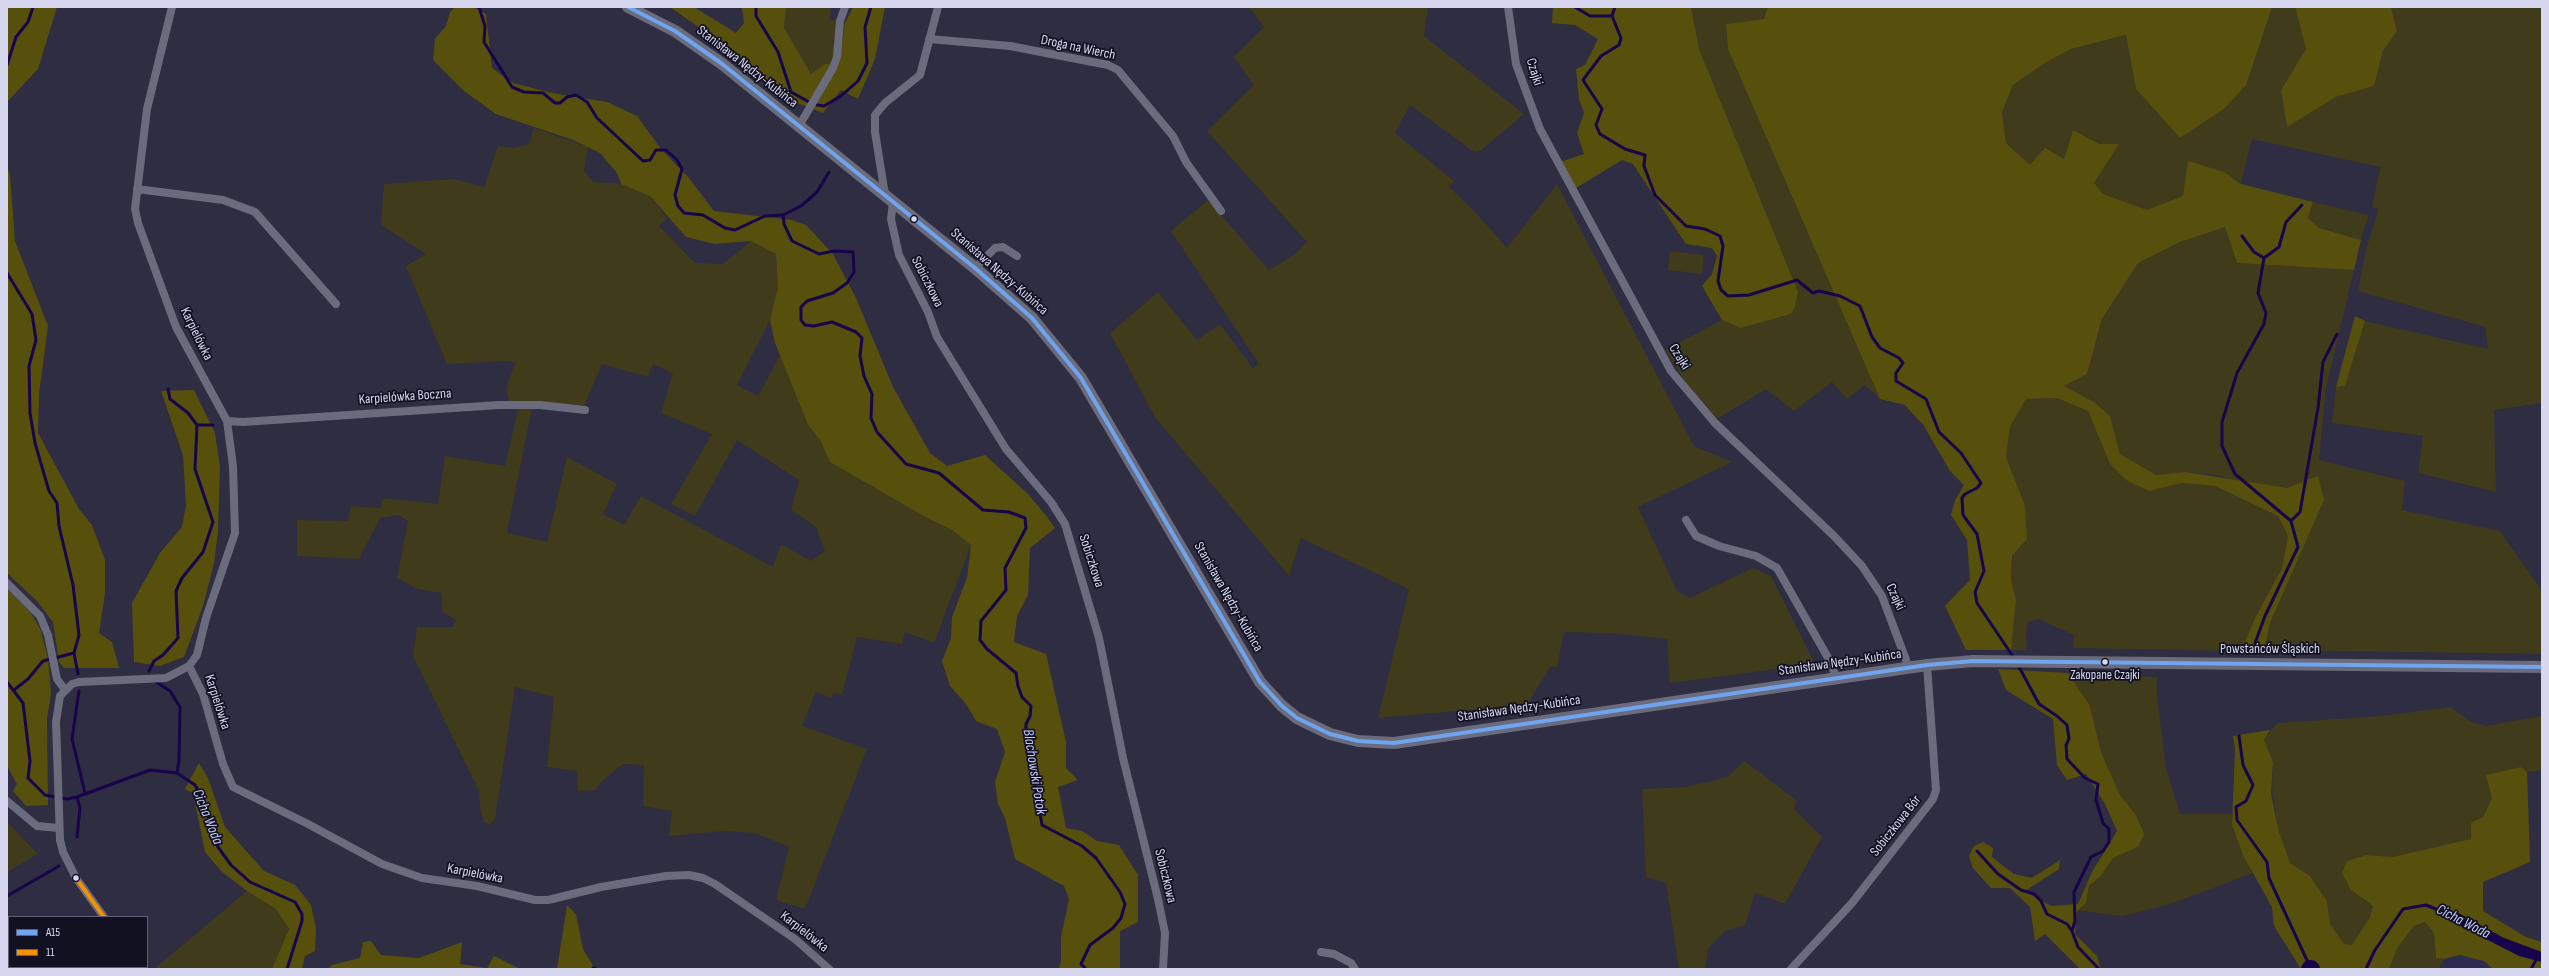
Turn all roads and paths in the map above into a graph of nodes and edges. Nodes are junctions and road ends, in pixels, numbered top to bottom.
1 (172, 7) edge
2 (628, 7) edge
3 (845, 7) edge
4 (938, 7) edge
5 (1508, 7) edge
6 (929, 39) junction
7 (799, 126) junction
8 (138, 189) junction
9 (889, 198) junction
10 (1222, 211) dead end
11 (1017, 256) dead end
12 (975, 268) junction
13 (336, 304) dead end
14 (585, 410) dead end
15 (227, 421) junction
16 (1686, 520) dead end
17 (7, 583) edge
18 (1997, 661) joint
19 (1928, 665) junction
20 (190, 666) junction
21 (2542, 667) edge
22 (1909, 668) junction
23 (1836, 678) junction
24 (66, 690) junction
25 (7, 801) edge
26 (59, 828) junction
27 (103, 916) edge
28 (1321, 952) dead end
29 (829, 969) edge
30 (1163, 969) edge
31 (1355, 969) edge
32 (1792, 969) edge

1 - 8 street, Karpielówka
2 - 7 street, Stanisława Nędzy-Kubińca
3 - 7 street
4 - 6 street, Sobiczkowa
5 - 22 street, Czajki
6 - 9 street, Sobiczkowa
6 - 10 street, Droga na Wierch
7 - 9 street, Stanisława Nędzy-Kubińca
8 - 13 street
8 - 15 street, Karpielówka
9 - 12 street, Stanisława Nędzy-Kubińca
9 - 30 street, Sobiczkowa
11 - 12 street
12 - 23 street, Stanisława Nędzy-Kubińca
14 - 15 street, Karpielówka Boczna
15 - 20 street, Karpielówka
16 - 23 street
17 - 24 street
18 - 19 street, Stanisława Nędzy-Kubińca
18 - 21 street, Powstańców Śląskich
19 - 22 street, Stanisława Nędzy-Kubińca
19 - 32 street, Sobiczkowa Bór
20 - 24 street, Karpielówka
20 - 29 street, Karpielówka
22 - 23 street, Stanisława Nędzy-Kubińca
24 - 26 street
25 - 26 street
26 - 27 street
28 - 31 street

